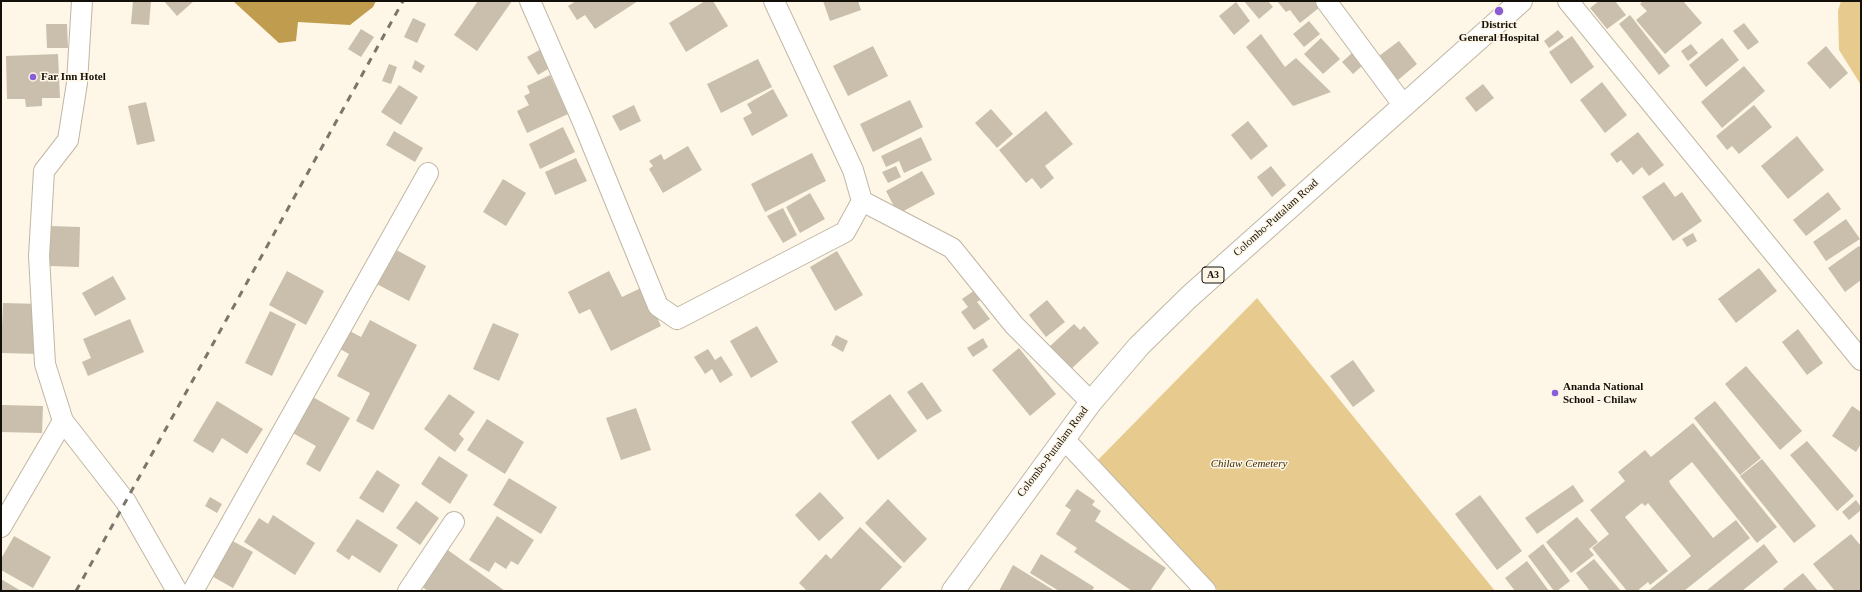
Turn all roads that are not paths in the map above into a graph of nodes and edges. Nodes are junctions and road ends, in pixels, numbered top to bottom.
1 (82, 1) edge
2 (530, 1) edge
3 (774, 1) edge
4 (1326, 1) edge
5 (1521, 1) edge
6 (1568, 1) edge
7 (1404, 106) junction
8 (428, 173) dead end
9 (862, 201) junction
10 (1861, 360) edge
11 (1091, 402) junction
12 (63, 420) junction
13 (1064, 439) junction
14 (454, 522) dead end
15 (1, 527) edge
16 (177, 591) edge
17 (192, 591) edge
18 (408, 591) edge
19 (953, 591) edge
20 (1206, 591) edge

1 - 12 street
2 - 9 street
3 - 9 street
4 - 7 street
5 - 7 highway, Colombo-Puttalam Road / A3
6 - 10 street
7 - 11 highway, Colombo-Puttalam Road / A3
8 - 17 street
9 - 11 street
11 - 13 highway, Colombo-Puttalam Road / A3
12 - 15 street
12 - 16 street
13 - 19 highway, Colombo-Puttalam Road / A3
13 - 20 street
14 - 18 street

